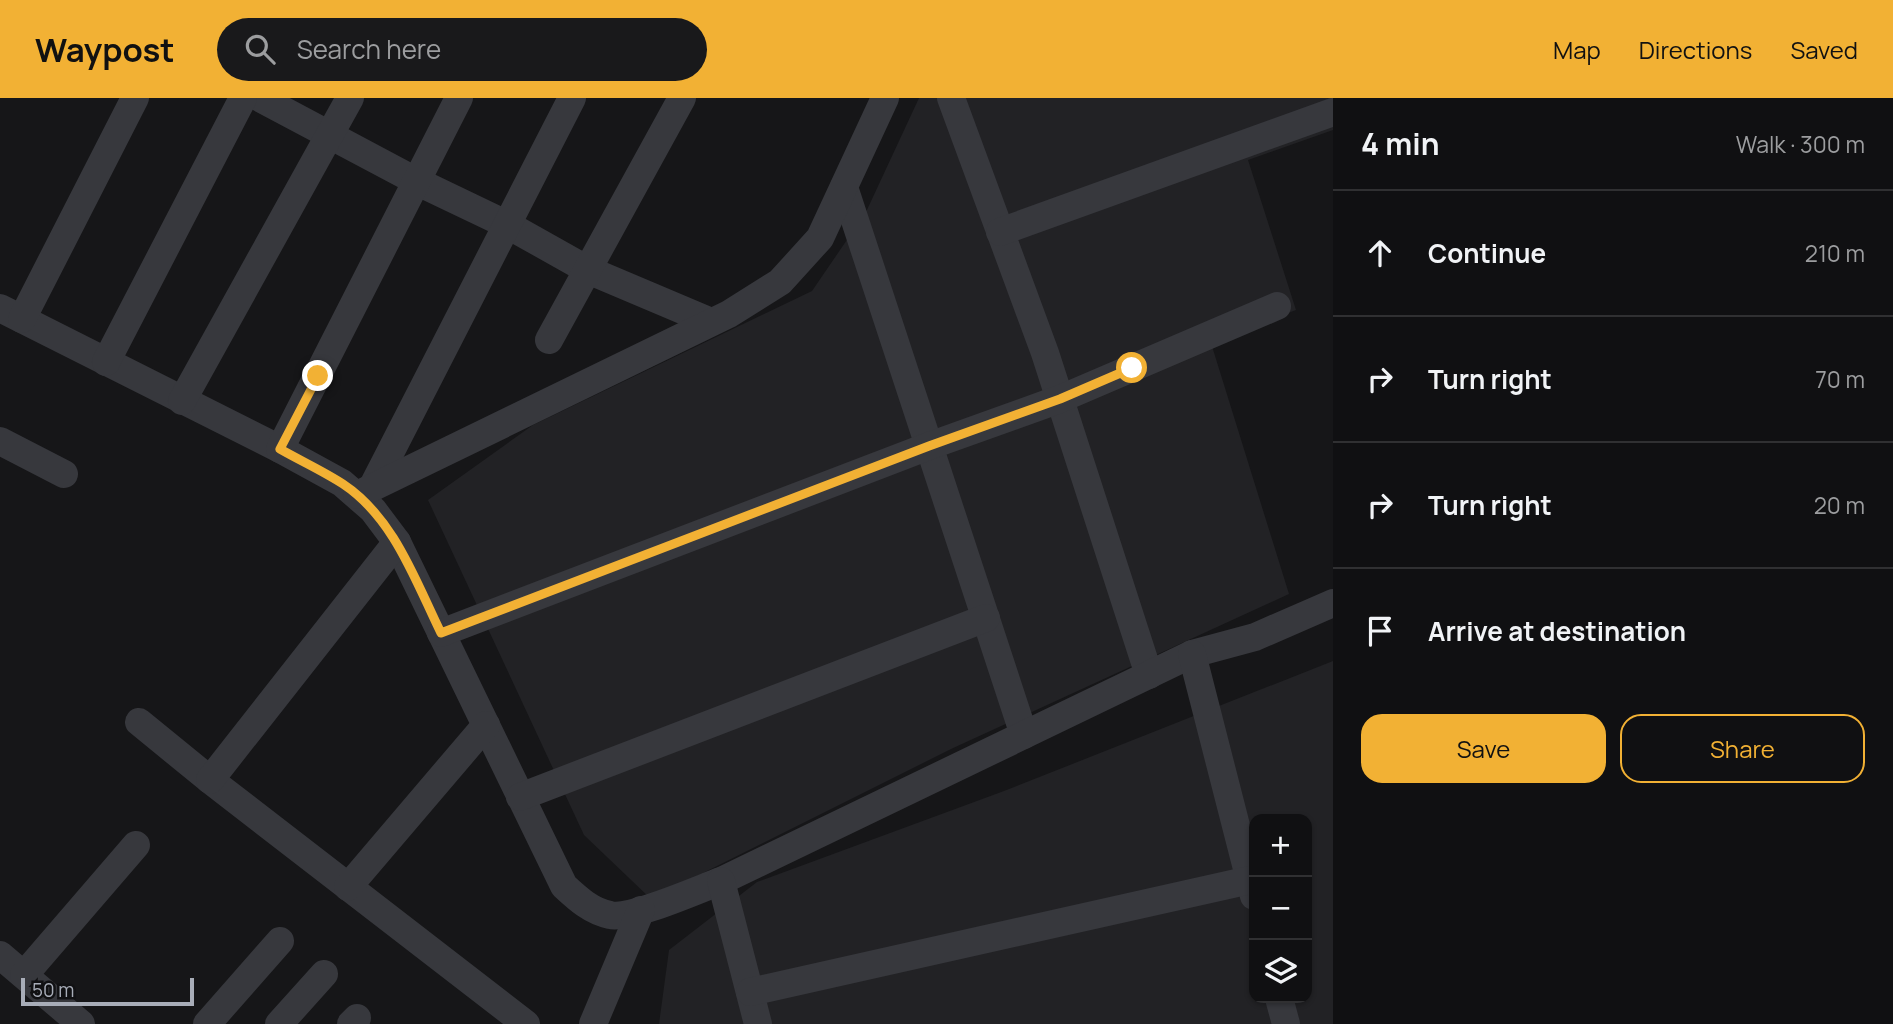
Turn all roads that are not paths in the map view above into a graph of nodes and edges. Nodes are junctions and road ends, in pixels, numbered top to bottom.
1 (135, 98) edge
2 (243, 98) edge
3 (260, 98) edge
4 (350, 98) edge
5 (458, 98) edge
6 (572, 98) edge
7 (682, 98) edge
8 (884, 98) edge
9 (951, 98) edge
10 (1333, 112) edge
11 (331, 134) junction
12 (418, 182) junction
13 (844, 187) junction
14 (506, 224) junction
15 (1000, 232) junction
16 (588, 270) junction
17 (1277, 306) dead end
18 (11, 313) edge
19 (711, 322) junction
20 (549, 341) dead end
21 (106, 362) junction
22 (1060, 399) junction
23 (182, 401) junction
24 (0, 441) edge
25 (929, 446) junction
26 (280, 449) junction
27 (64, 474) dead end
28 (365, 491) junction
29 (397, 542) junction
30 (1333, 603) edge
31 (986, 618) junction
32 (441, 633) junction
33 (1192, 654) junction
34 (1149, 675) junction
35 (139, 722) dead end
36 (486, 725) junction
37 (1024, 735) junction
38 (210, 780) junction
39 (520, 797) junction
40 (136, 845) dead end
41 (1249, 877) edge
42 (721, 881) junction
43 (348, 887) junction
44 (1249, 890) edge
45 (641, 910) junction
46 (280, 941) dead end
47 (0, 955) edge
48 (324, 974) dead end
49 (24, 975) junction
50 (750, 992) junction
51 (1280, 1003) edge
52 (81, 1024) edge
53 (207, 1024) edge
54 (279, 1024) edge
55 (526, 1024) edge
56 (593, 1024) edge
57 (758, 1024) edge
58 (1286, 1024) edge

1 - 18 street
2 - 21 street
3 - 11 street
4 - 11 street
5 - 12 street
6 - 14 street
7 - 16 street
8 - 13 street
9 - 15 street
10 - 15 street
11 - 12 street
11 - 23 street
12 - 14 street
12 - 26 street
13 - 19 street
13 - 25 street
14 - 16 street
14 - 28 street
15 - 22 street
16 - 19 street
16 - 20 street
17 - 22 street
18 - 21 street
19 - 28 street
21 - 23 street
22 - 25 street
22 - 34 street
23 - 26 street
24 - 27 street
25 - 31 street
25 - 32 street
26 - 28 street
28 - 29 street
29 - 32 street
29 - 38 street
30 - 33 street
31 - 37 street
31 - 39 street
32 - 36 street
33 - 34 street
33 - 41 street
34 - 37 street
35 - 38 street
36 - 39 street
36 - 43 street
37 - 42 street
38 - 43 street
39 - 45 street
40 - 49 street
42 - 45 street
42 - 50 street
43 - 55 street
44 - 50 street
45 - 56 street
46 - 53 street
47 - 49 street
48 - 54 street
49 - 52 street
50 - 57 street
51 - 58 street

